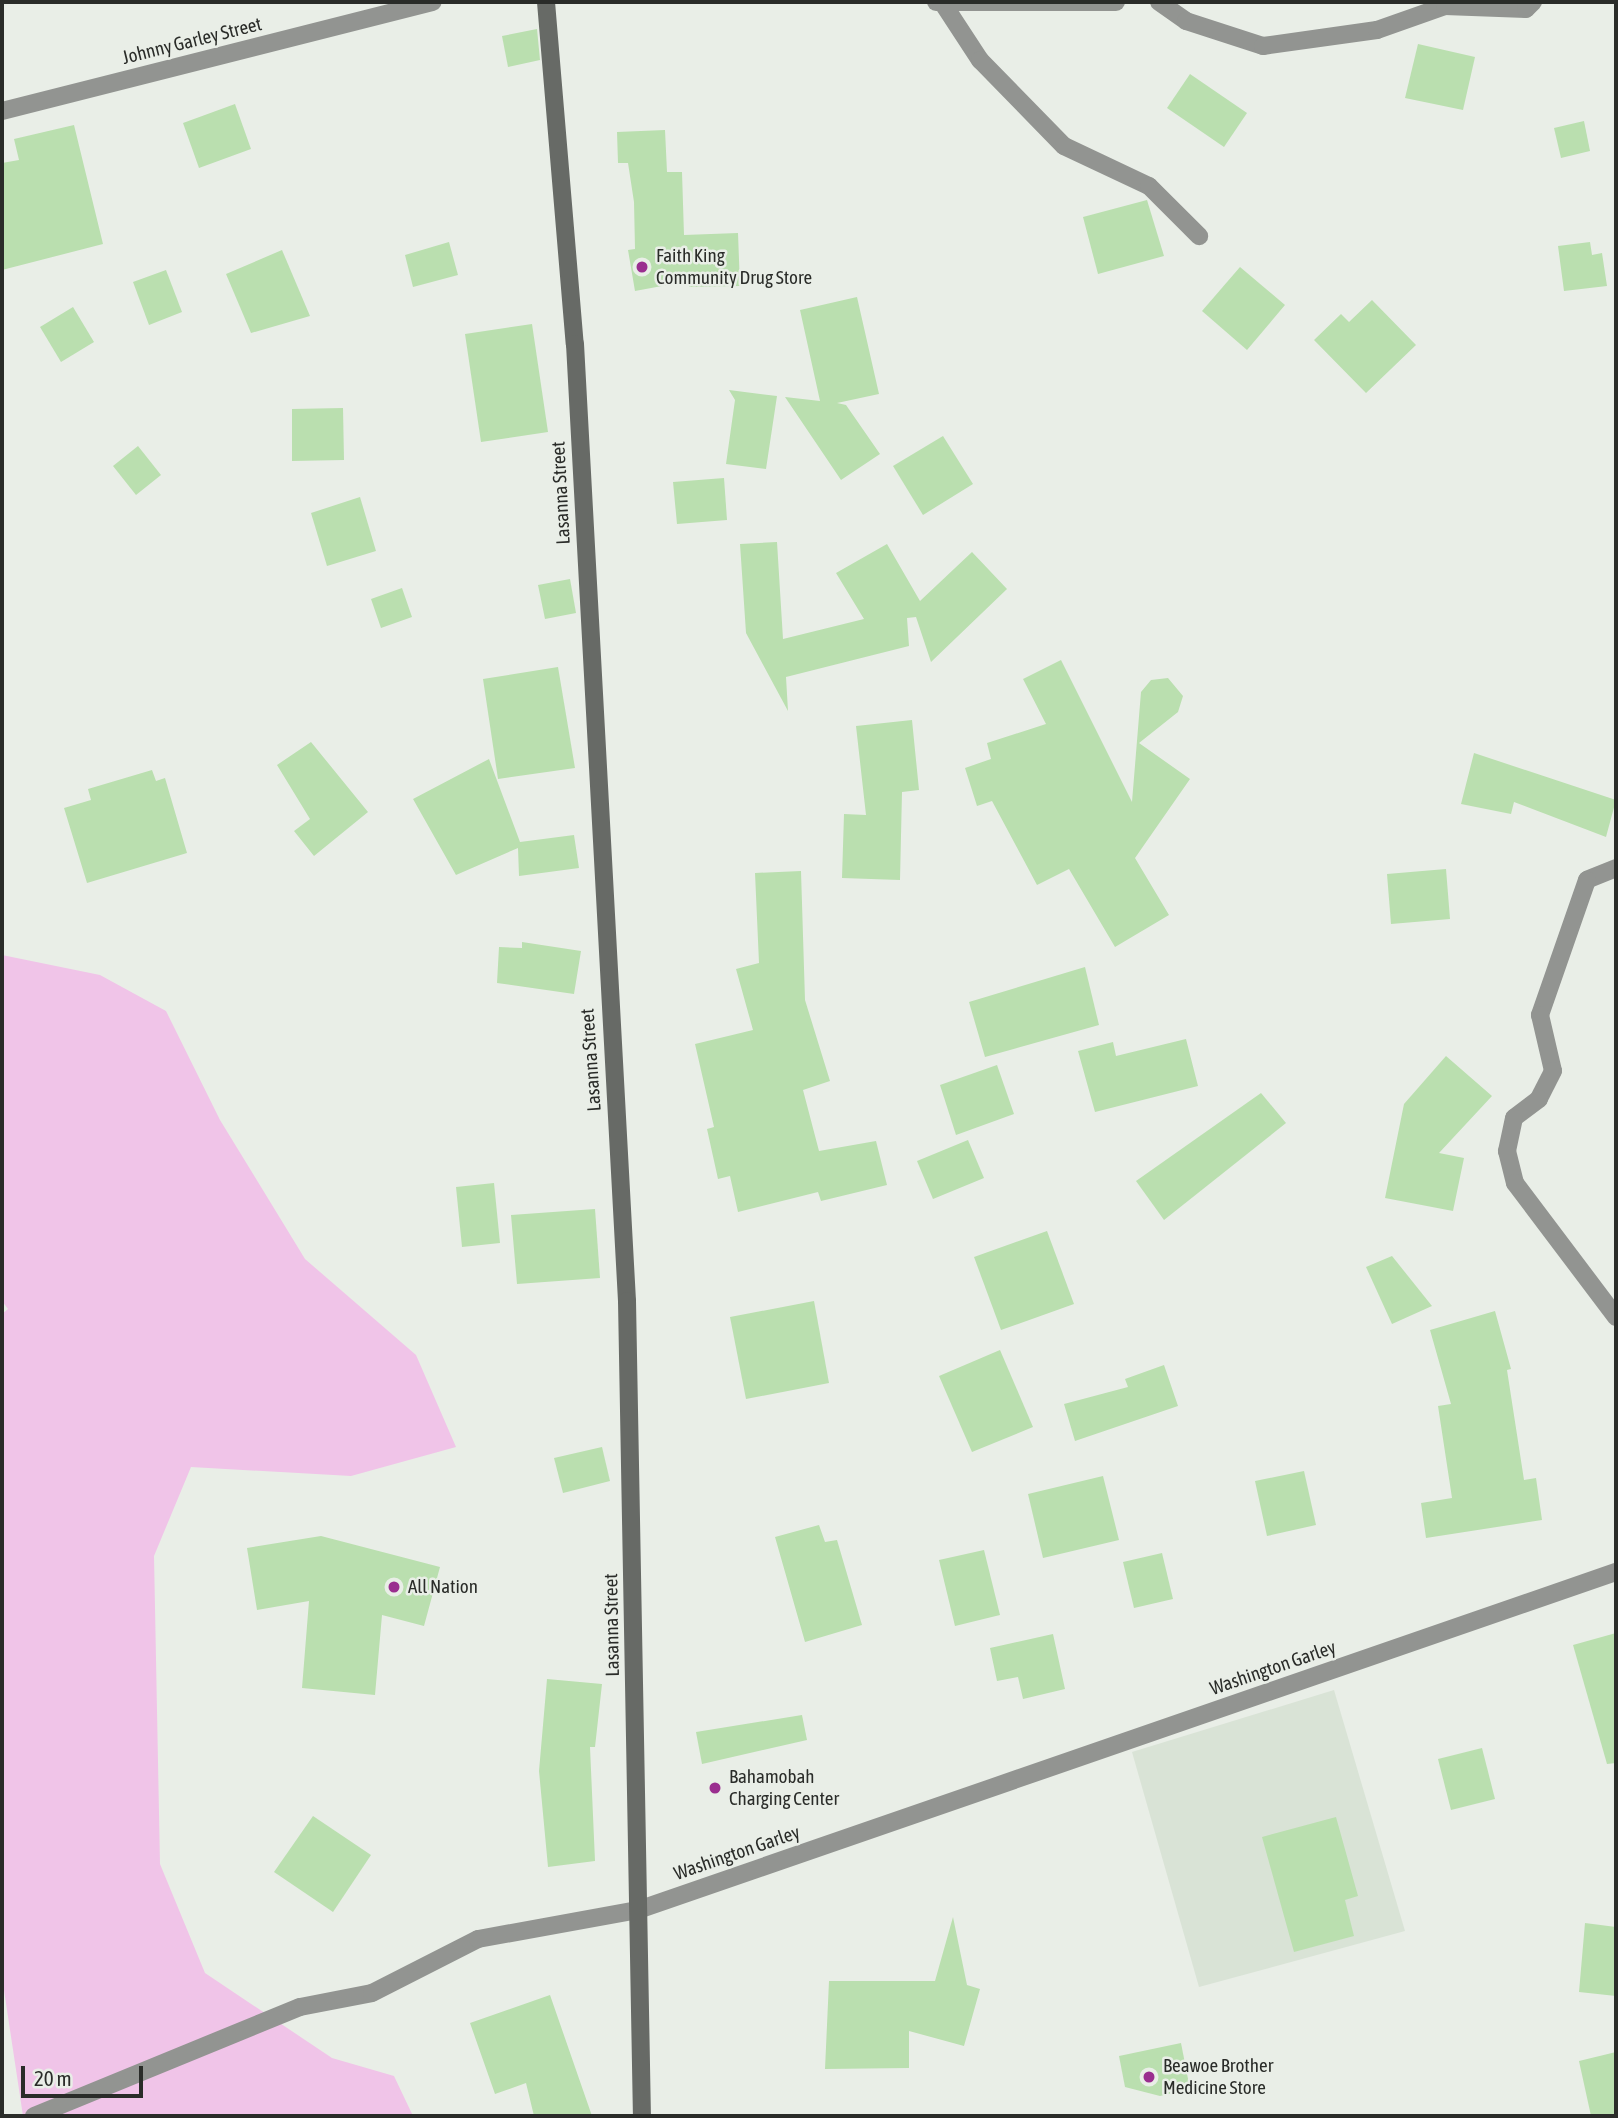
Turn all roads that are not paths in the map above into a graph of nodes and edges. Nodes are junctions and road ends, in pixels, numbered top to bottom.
1 (432, 2) edge
2 (545, 2) edge
3 (1116, 2) edge
4 (1159, 2) edge
5 (1533, 2) edge
6 (940, 3) edge
7 (2, 111) edge
8 (1199, 236) dead end
9 (1616, 868) edge
10 (1616, 1317) edge
11 (1616, 1572) edge
12 (638, 1910) junction
13 (34, 2116) edge
14 (642, 2116) edge

1 - 7 street, Johnny Garley Street
2 - 12 street, Lasanna Street
3 - 6 street
4 - 5 street
6 - 8 street
9 - 10 street
11 - 12 street, Washington Garley
12 - 13 street, Washington Garley
12 - 14 street, Lasanna Street

